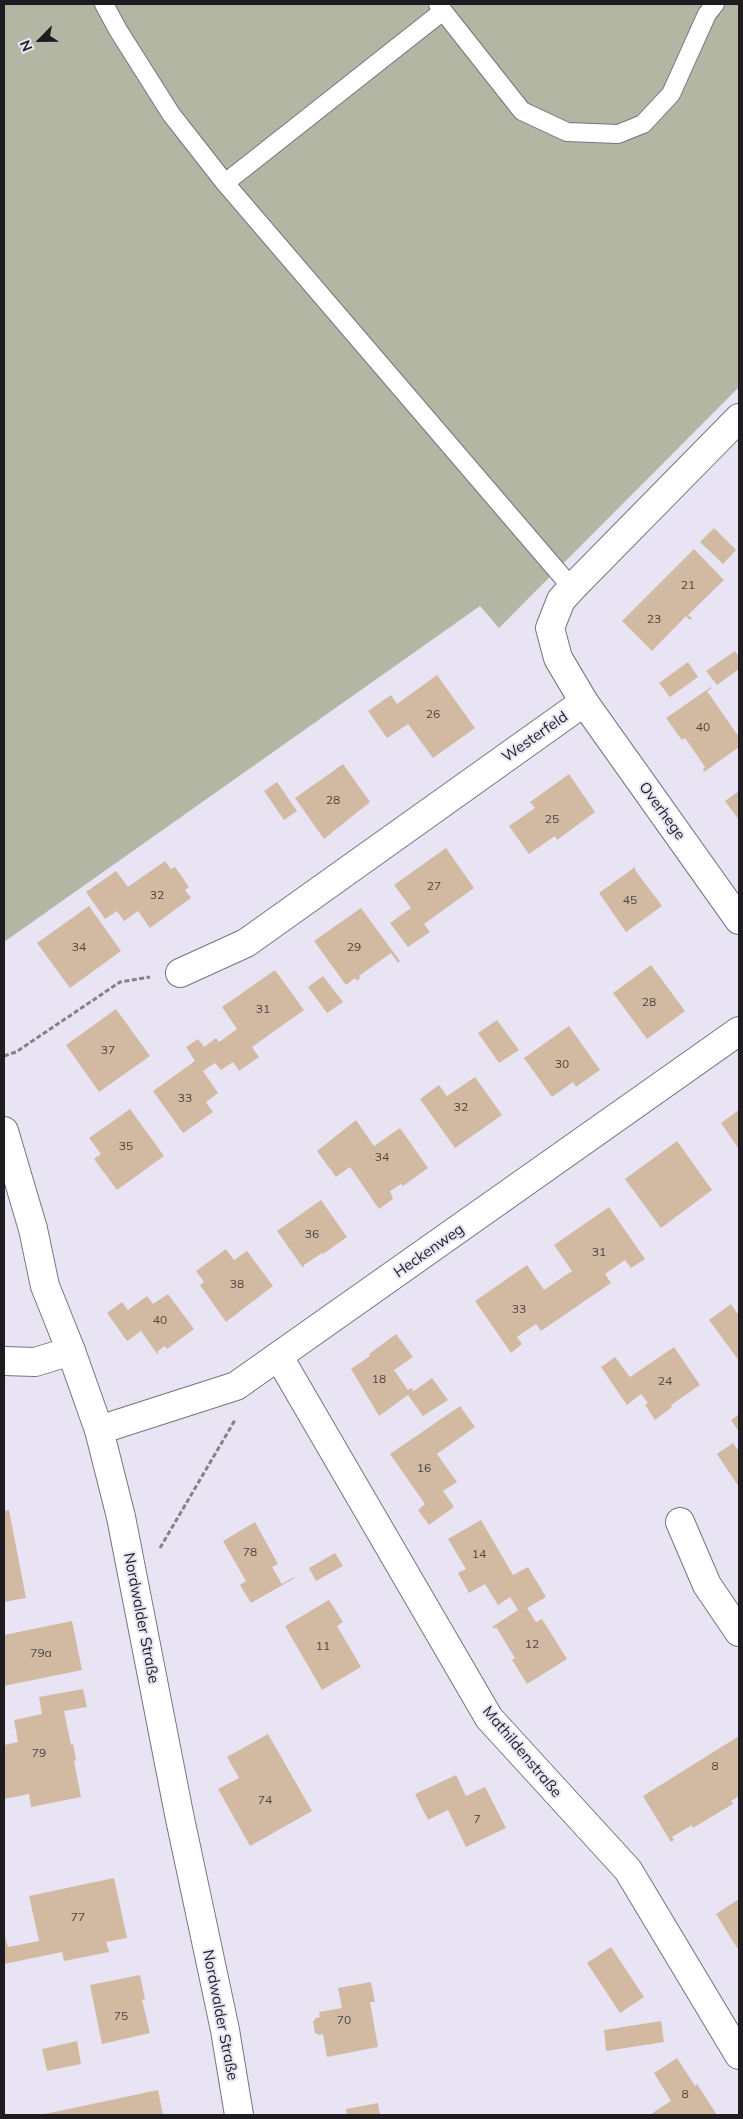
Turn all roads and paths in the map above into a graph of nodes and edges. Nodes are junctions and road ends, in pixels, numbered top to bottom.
1 (104, 4) edge
2 (715, 4) edge
3 (440, 7) edge
4 (225, 183) junction
5 (739, 418) edge
6 (572, 588) junction
7 (584, 702) junction
8 (739, 920) edge
9 (180, 973) joint
10 (739, 1031) edge
11 (4, 1056) edge
12 (4, 1131) edge
13 (71, 1351) junction
14 (279, 1357) junction
15 (4, 1361) edge
16 (236, 1386) junction
17 (99, 1430) junction
18 (680, 1522) dead end
19 (130, 1560) junction
20 (739, 1632) edge
21 (739, 2055) edge
22 (240, 2115) edge

1 - 4 lane
2 - 3 lane
3 - 4 lane
4 - 6 lane
5 - 6 street, Westerfeld
6 - 7 street, Westerfeld
7 - 8 street, Overhege
7 - 9 street, Westerfeld
9 - 11 path
10 - 14 street, Heckenweg
12 - 13 street, Nordwalder Straße
13 - 15 street
13 - 17 street, Nordwalder Straße
14 - 16 street, Heckenweg
14 - 21 street, Mathildenstraße
16 - 17 street, Heckenweg
16 - 19 path
17 - 19 street, Nordwalder Straße
18 - 20 street
19 - 22 street, Nordwalder Straße

